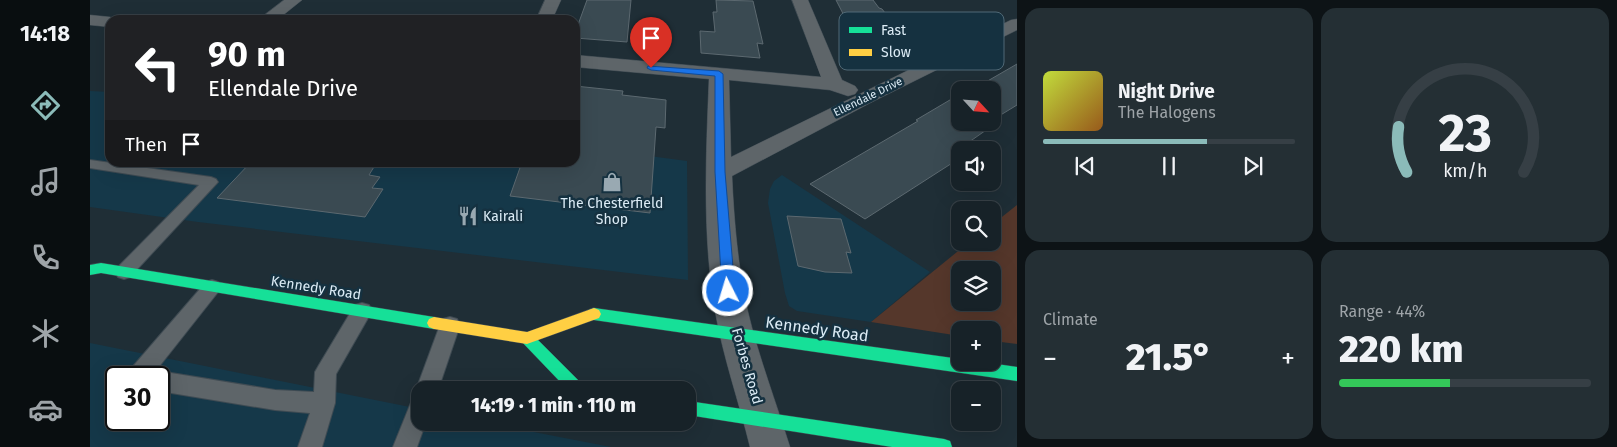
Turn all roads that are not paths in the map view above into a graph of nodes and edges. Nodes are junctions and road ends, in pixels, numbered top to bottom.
1 (294, 0) edge
2 (553, 0) edge
3 (800, 0) edge
4 (273, 15) edge
5 (546, 15) edge
6 (90, 20) edge
7 (105, 22) edge
8 (1017, 24) edge
9 (1004, 30) edge
10 (580, 61) edge
11 (923, 70) edge
12 (719, 74) junction
13 (834, 84) junction
14 (865, 98) junction
15 (90, 164) edge
16 (105, 166) edge
17 (110, 167) edge
18 (720, 172) junction
19 (90, 255) edge
20 (96, 269) edge
21 (124, 272) junction
22 (212, 287) junction
23 (362, 311) junction
24 (450, 325) junction
25 (737, 333) junction
26 (526, 338) junction
27 (147, 366) edge
28 (1017, 374) edge
29 (430, 381) edge
30 (569, 381) edge
31 (170, 383) edge
32 (324, 403) junction
33 (696, 411) edge
34 (411, 431) edge
35 (766, 433) edge
36 (310, 447) edge
37 (405, 447) edge
38 (944, 447) edge

1 - 4 street
2 - 5 street
3 - 13 street
6 - 7 street
8 - 9 street, Ellendale Drive
10 - 12 street, Ellendale Drive
11 - 14 street, Ellendale Drive
12 - 13 street, Ellendale Drive
12 - 18 street, Forbes Road
13 - 14 street
14 - 18 street, Ellendale Drive
15 - 16 lane
17 - 21 lane
18 - 25 street, Forbes Road
19 - 20 main road, Kennedy Road
20 - 21 main road, Kennedy Road
21 - 22 main road, Kennedy Road
22 - 23 main road, Kennedy Road
22 - 27 lane
23 - 24 main road, Kennedy Road
23 - 32 lane
24 - 26 main road, Kennedy Road
24 - 29 lane
25 - 26 main road, Kennedy Road
25 - 28 main road, Kennedy Road
25 - 35 street, Forbes Road
26 - 30 main road
31 - 32 lane
32 - 36 lane
33 - 35 main road
34 - 37 lane
35 - 38 main road

